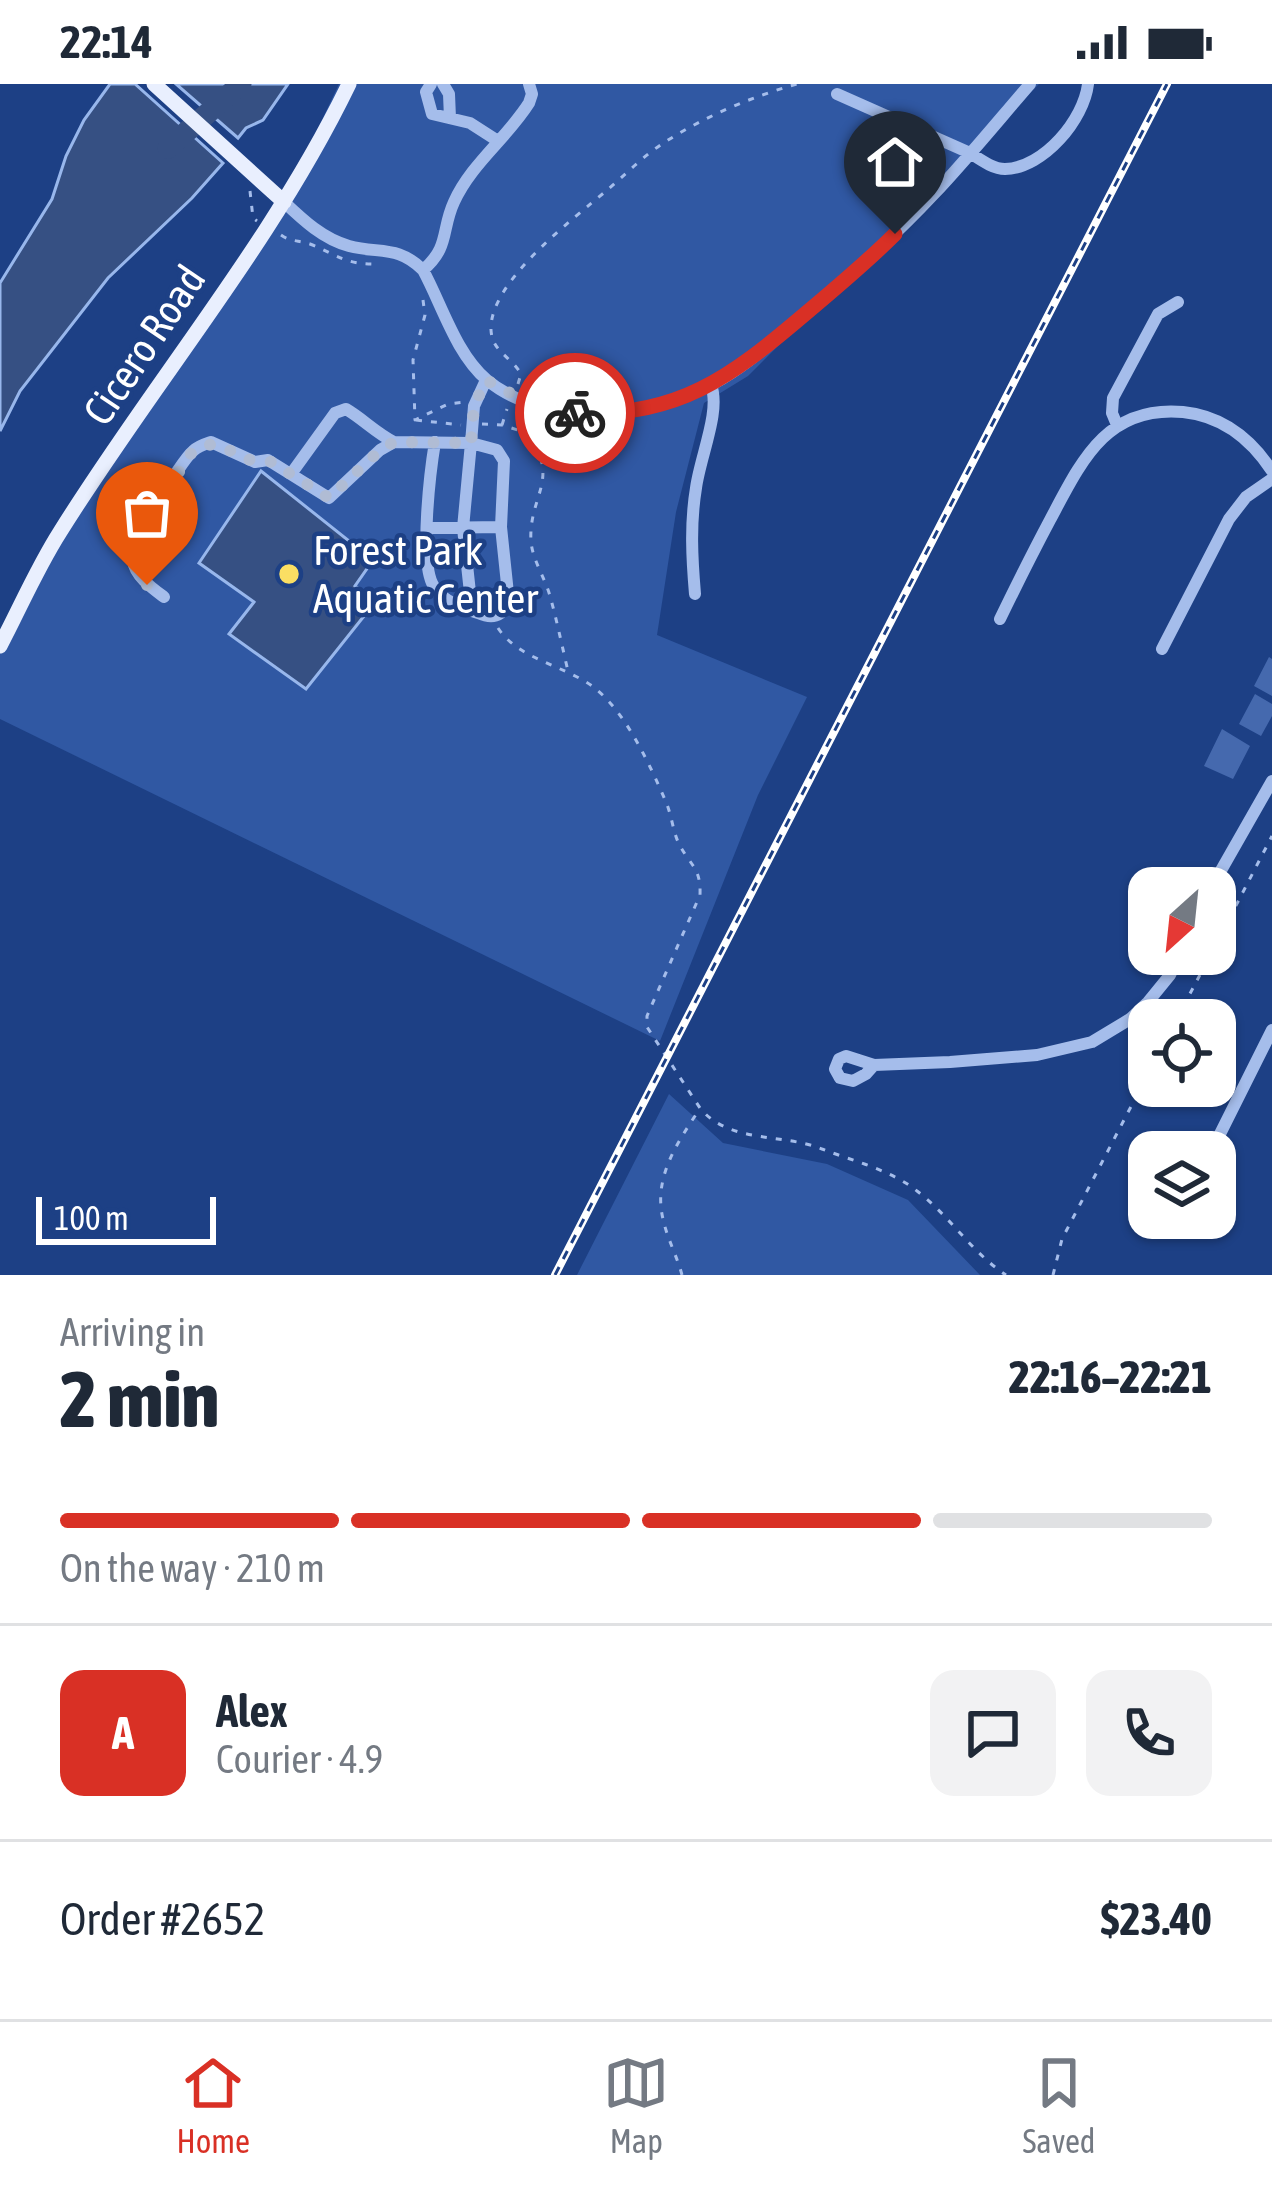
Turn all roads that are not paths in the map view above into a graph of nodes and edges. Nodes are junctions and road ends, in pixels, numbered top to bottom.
1 (154, 84) edge
2 (349, 84) edge
3 (430, 84) edge
4 (443, 84) edge
5 (530, 84) edge
6 (1030, 84) edge
7 (1088, 84) edge
8 (837, 94) dead end
9 (450, 118) junction
10 (498, 142) junction
11 (970, 153) junction
12 (284, 202) junction
13 (423, 270) junction
14 (1178, 302) dead end
15 (486, 380) junction
16 (711, 385) junction
17 (1117, 425) junction
18 (394, 442) junction
19 (435, 442) junction
20 (471, 443) junction
21 (291, 475) junction
22 (1272, 475) edge
23 (501, 527) junction
24 (427, 528) junction
25 (463, 528) junction
26 (695, 595) dead end
27 (164, 597) dead end
28 (472, 611) junction
29 (1000, 619) dead end
30 (0, 646) edge
31 (1162, 649) dead end
32 (1272, 781) edge
33 (1223, 867) edge
34 (1170, 975) edge
35 (1272, 1030) edge
36 (874, 1065) dead end
37 (1221, 1131) edge

1 - 12 main road
2 - 12 main road, Cicero Road
3 - 9 street
4 - 9 street
5 - 10 street
6 - 11 street
7 - 11 street
8 - 11 street
9 - 10 street
10 - 13 street
11 - 16 street
12 - 13 street
12 - 30 main road, Cicero Road
13 - 15 street
14 - 17 street
15 - 16 street
15 - 20 street
16 - 26 street
17 - 22 street
17 - 29 street
18 - 19 street
18 - 21 street
18 - 21 street
19 - 20 street
19 - 24 street
20 - 23 street
20 - 25 street
21 - 27 street
22 - 31 street
23 - 25 street
23 - 28 street
24 - 25 street
24 - 28 street
25 - 28 street
32 - 33 street
34 - 36 street
35 - 37 street

